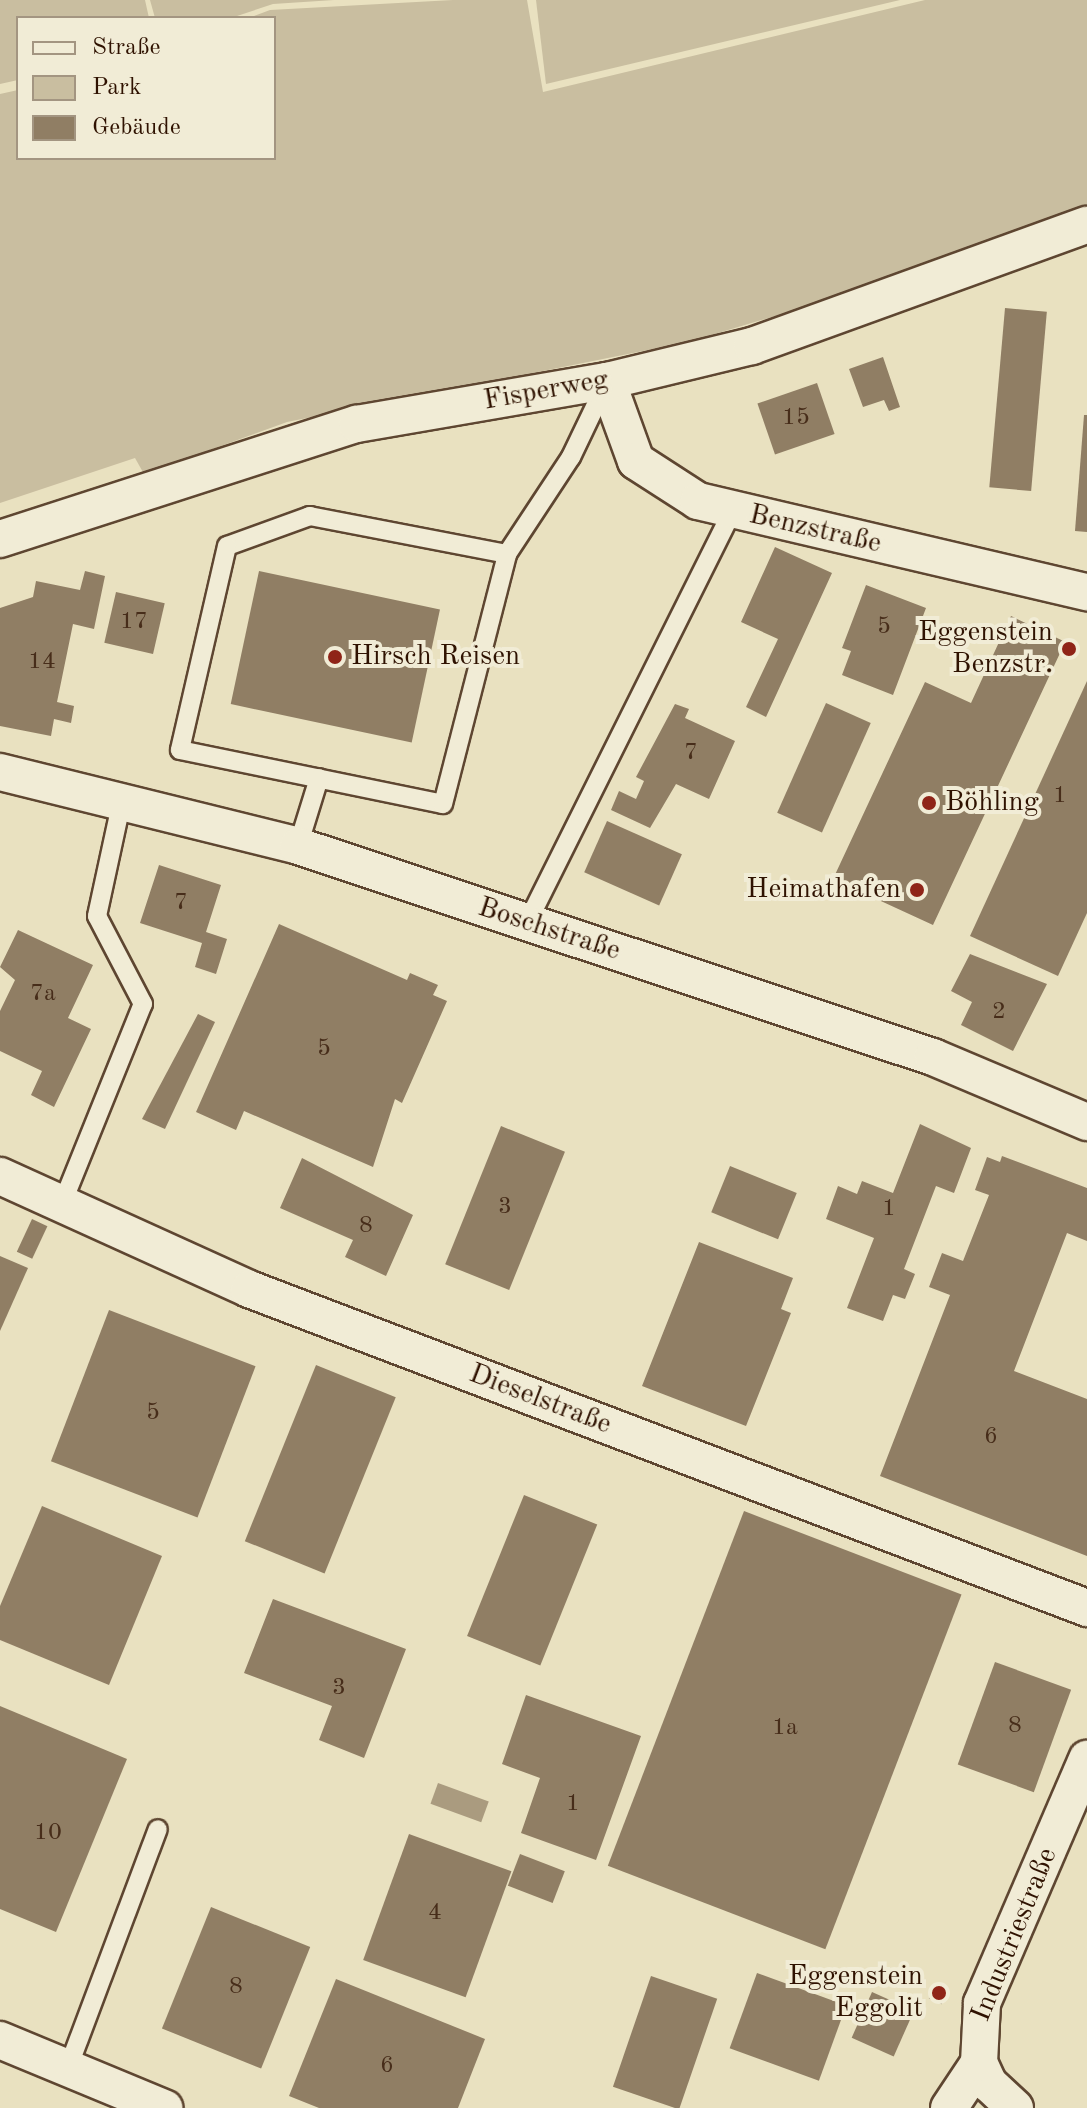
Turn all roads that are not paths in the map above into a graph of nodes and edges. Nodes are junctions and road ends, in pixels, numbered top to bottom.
1 (1087, 225) edge
2 (607, 381) junction
3 (732, 512) junction
4 (0, 539) edge
5 (507, 554) junction
6 (1087, 592) edge
7 (0, 772) edge
8 (319, 778) junction
9 (122, 800) junction
10 (298, 846) junction
11 (527, 923) junction
12 (1087, 1122) edge
13 (0, 1176) edge
14 (62, 1204) junction
15 (1087, 1608) edge
16 (1087, 1759) edge
17 (158, 1829) dead end
18 (0, 2040) edge
19 (979, 2063) junction
20 (68, 2068) junction
21 (164, 2108) edge
22 (949, 2108) edge
23 (1015, 2108) edge

1 - 2 street, Fisperweg
2 - 3 street, Benzstraße
2 - 4 street, Fisperweg
2 - 5 lane
3 - 6 street, Benzstraße
3 - 11 lane
5 - 8 lane
5 - 8 lane
7 - 9 street, Boschstraße
8 - 10 lane
9 - 10 street, Boschstraße
9 - 14 lane
10 - 11 street, Boschstraße
11 - 12 street, Boschstraße
13 - 14 street, Dieselstraße
14 - 15 street, Dieselstraße
16 - 19 street, Industriestraße
17 - 20 lane
18 - 20 street
19 - 22 street, Industriestraße
19 - 23 street
20 - 21 street

